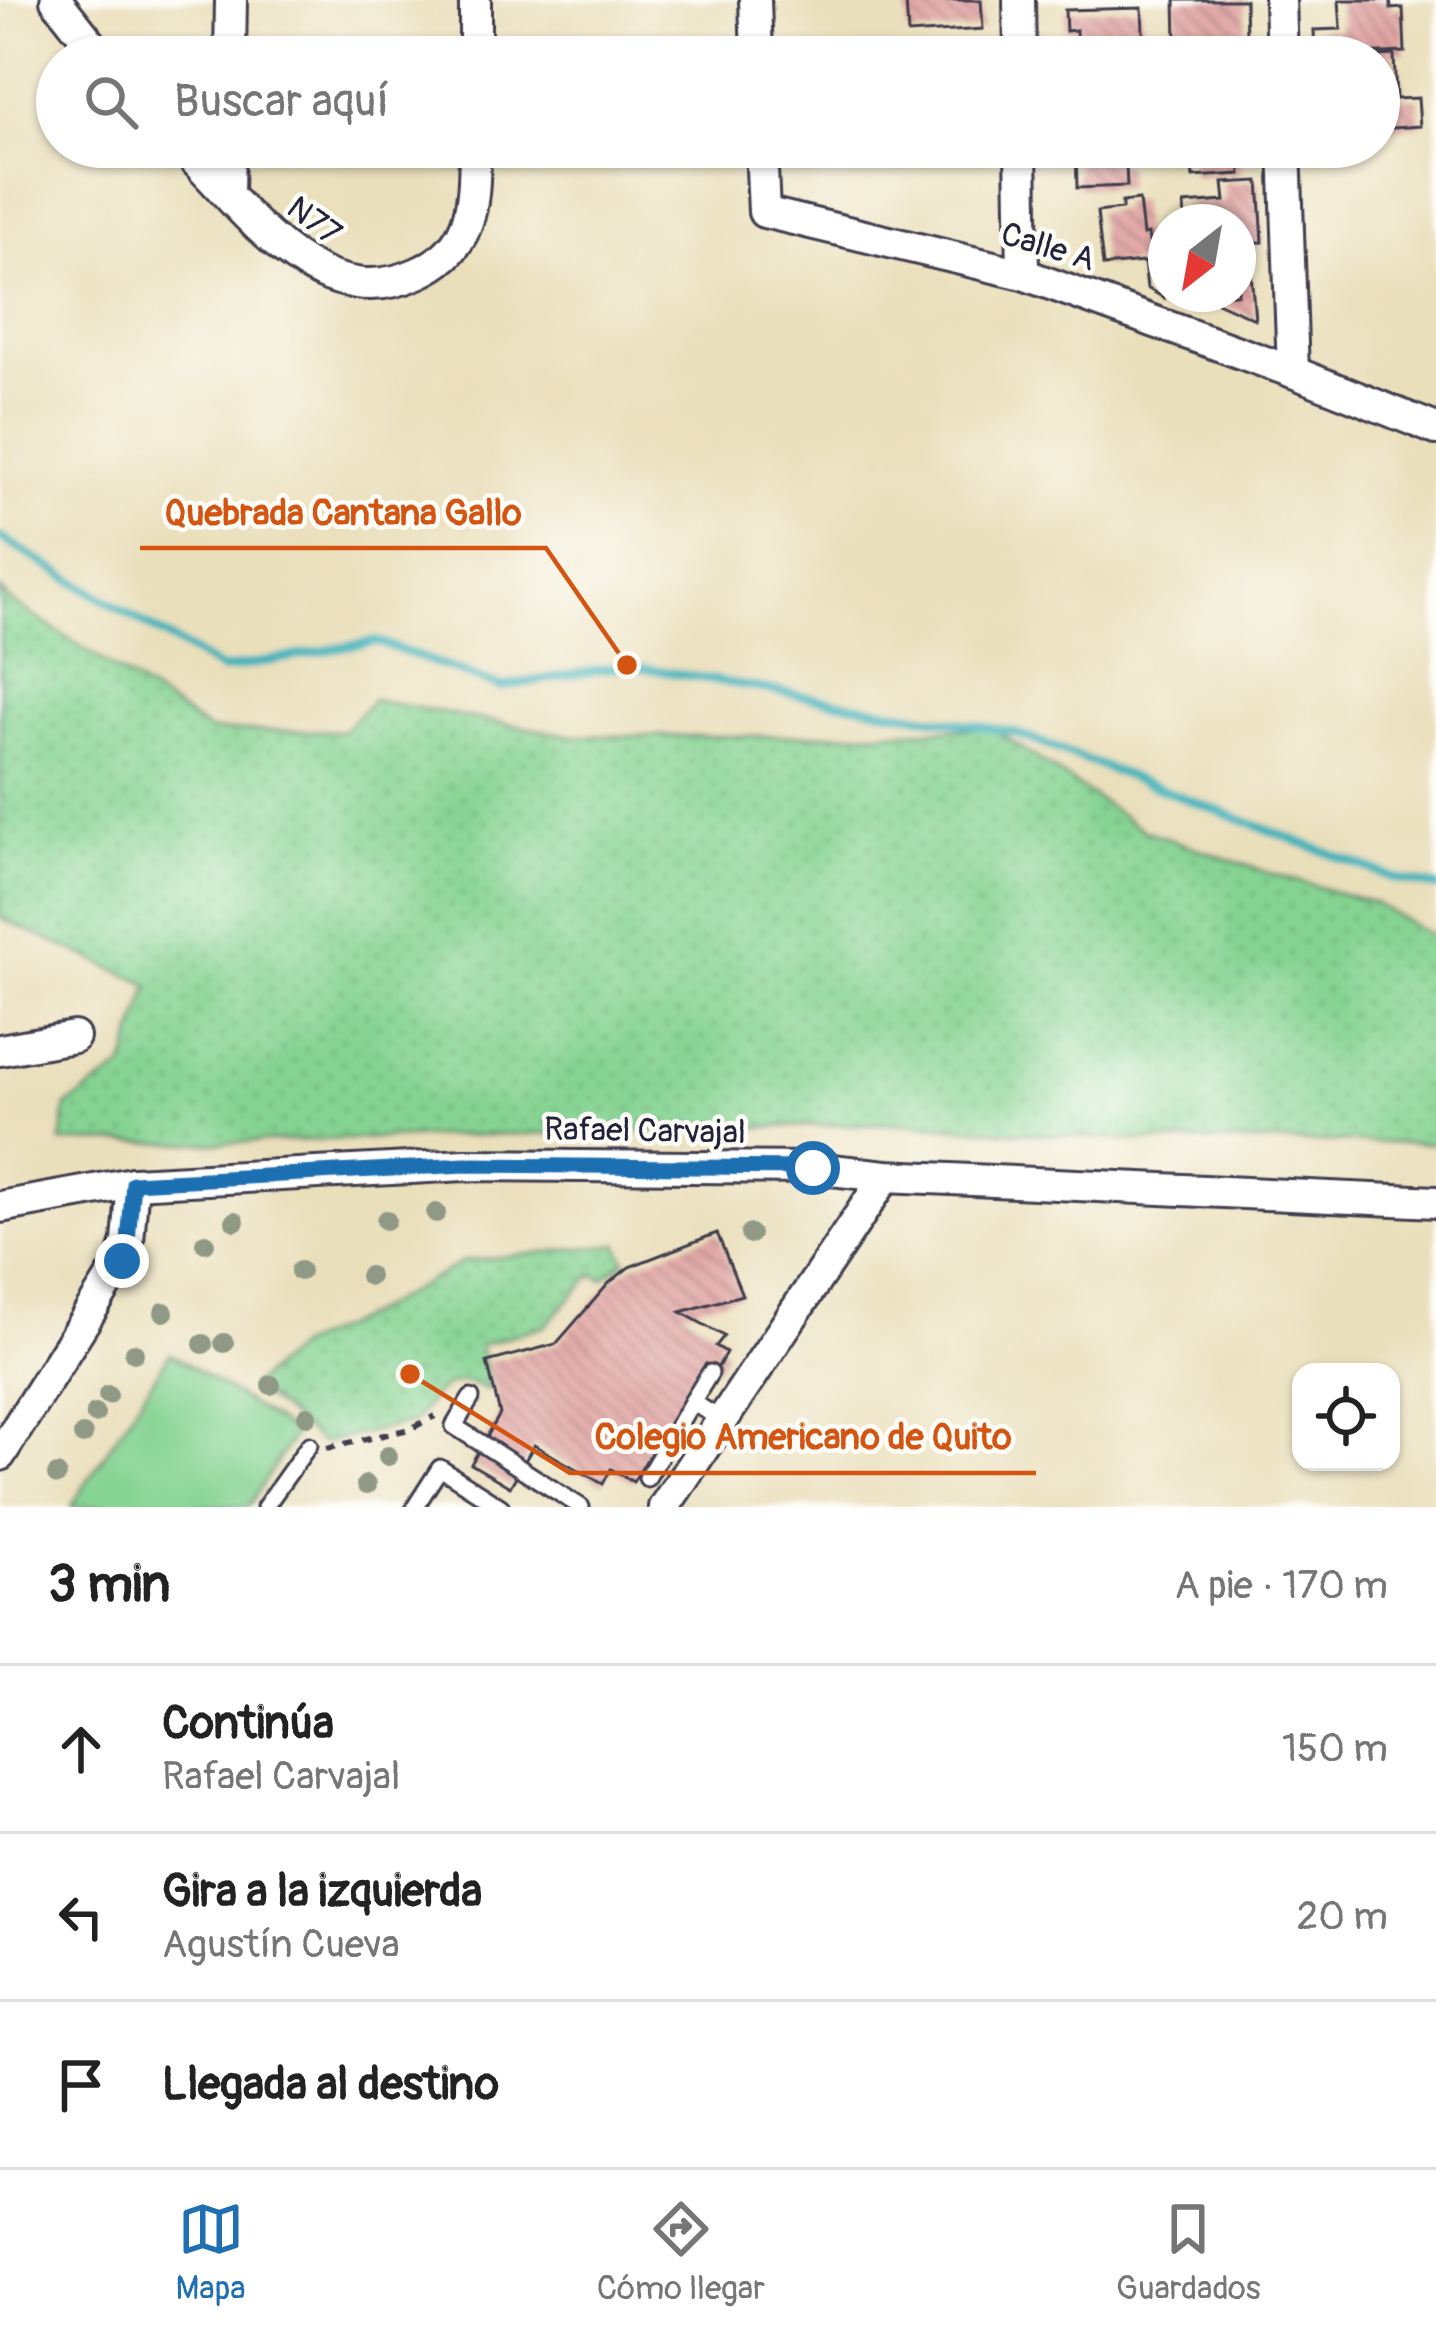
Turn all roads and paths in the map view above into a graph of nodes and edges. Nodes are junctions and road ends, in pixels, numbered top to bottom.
1 (56, 0) edge
2 (230, 0) edge
3 (475, 0) edge
4 (754, 0) edge
5 (1019, 0) edge
6 (1280, 0) edge
7 (84, 36) edge
8 (230, 36) edge
9 (475, 36) edge
10 (756, 36) edge
11 (1020, 36) edge
12 (1281, 36) edge
13 (203, 168) edge
14 (229, 168) edge
15 (475, 168) edge
16 (762, 168) edge
17 (1021, 168) edge
18 (1286, 168) edge
19 (228, 193) junction
20 (1023, 274) junction
21 (1293, 371) junction
22 (1436, 429) edge
23 (74, 1037) dead end
24 (0, 1050) edge
25 (886, 1176) junction
26 (133, 1183) junction
27 (1436, 1202) edge
28 (0, 1208) edge
29 (710, 1372) dead end
30 (471, 1398) dead end
31 (692, 1402) junction
32 (722, 1420) junction
33 (454, 1426) junction
34 (309, 1445) dead end
35 (0, 1455) edge
36 (298, 1461) junction
37 (647, 1478) dead end
38 (265, 1507) edge
39 (415, 1507) edge
40 (502, 1507) edge
41 (581, 1507) edge
42 (664, 1507) edge

1 - 7 street
2 - 8 street
3 - 9 street
4 - 10 street
5 - 11 street
6 - 12 street
13 - 19 street, N77
14 - 19 street
15 - 19 street, N77
16 - 20 street, Calle A
17 - 20 street
18 - 21 street
20 - 21 street, Calle A
21 - 22 street, Calle A
23 - 24 street
25 - 26 street, Rafael Carvajal
25 - 27 street, Rafael Carvajal
25 - 32 street
26 - 28 street, Rafael Carvajal
26 - 35 street
29 - 31 lane
30 - 33 lane
31 - 32 lane
31 - 37 lane
32 - 42 street
33 - 36 path
33 - 41 lane
34 - 36 lane
36 - 38 lane
39 - 40 lane

